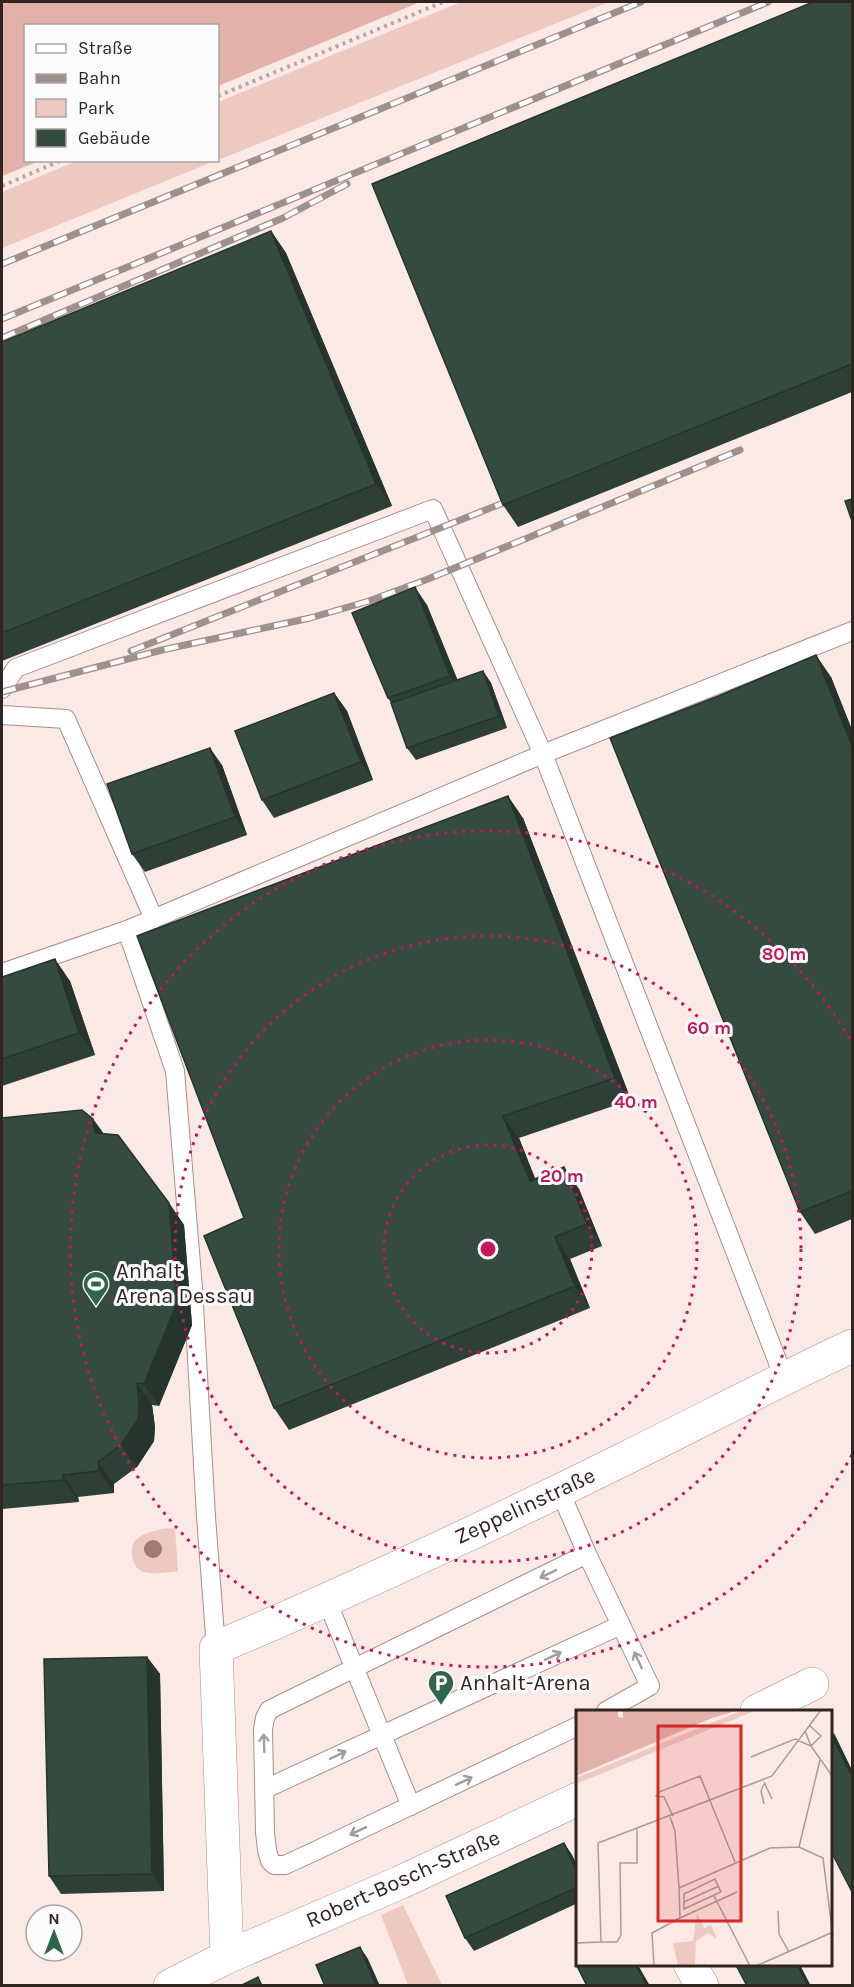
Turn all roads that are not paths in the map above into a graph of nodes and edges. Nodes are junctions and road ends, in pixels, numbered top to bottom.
1 (852, 631) edge
2 (2, 689) edge
3 (2, 715) edge
4 (543, 754) junction
5 (154, 919) junction
6 (127, 930) junction
7 (2, 973) edge
8 (852, 1346) edge
9 (784, 1378) junction
10 (559, 1490) junction
11 (587, 1554) junction
12 (327, 1601) junction
13 (621, 1625) junction
14 (217, 1660) junction
15 (355, 1667) junction
16 (812, 1684) dead end
17 (608, 1710) edge
18 (759, 1710) edge
19 (576, 1734) edge
20 (383, 1735) junction
21 (266, 1789) junction
22 (576, 1799) edge
23 (411, 1806) junction
24 (226, 1957) junction
25 (691, 1966) edge
26 (170, 1986) edge
27 (702, 1986) edge

1 - 4 lane
2 - 4 lane
3 - 5 lane
4 - 5 lane
4 - 9 lane
5 - 6 lane
6 - 7 lane
6 - 14 lane
8 - 9 street, Zeppelinstraße
9 - 10 street, Zeppelinstraße
10 - 11 lane
10 - 12 street, Zeppelinstraße
11 - 13 lane
11 -> 15 lane
12 - 14 street, Zeppelinstraße
12 - 15 lane
17 -> 13 lane
20 -> 13 lane
14 - 24 street
15 - 20 lane
21 -> 15 lane
16 - 18 street
23 -> 19 lane
21 -> 20 lane
20 - 23 lane
23 -> 21 lane
22 - 24 street, Robert-Bosch-Straße
24 - 26 street, Robert-Bosch-Straße
25 - 27 street

